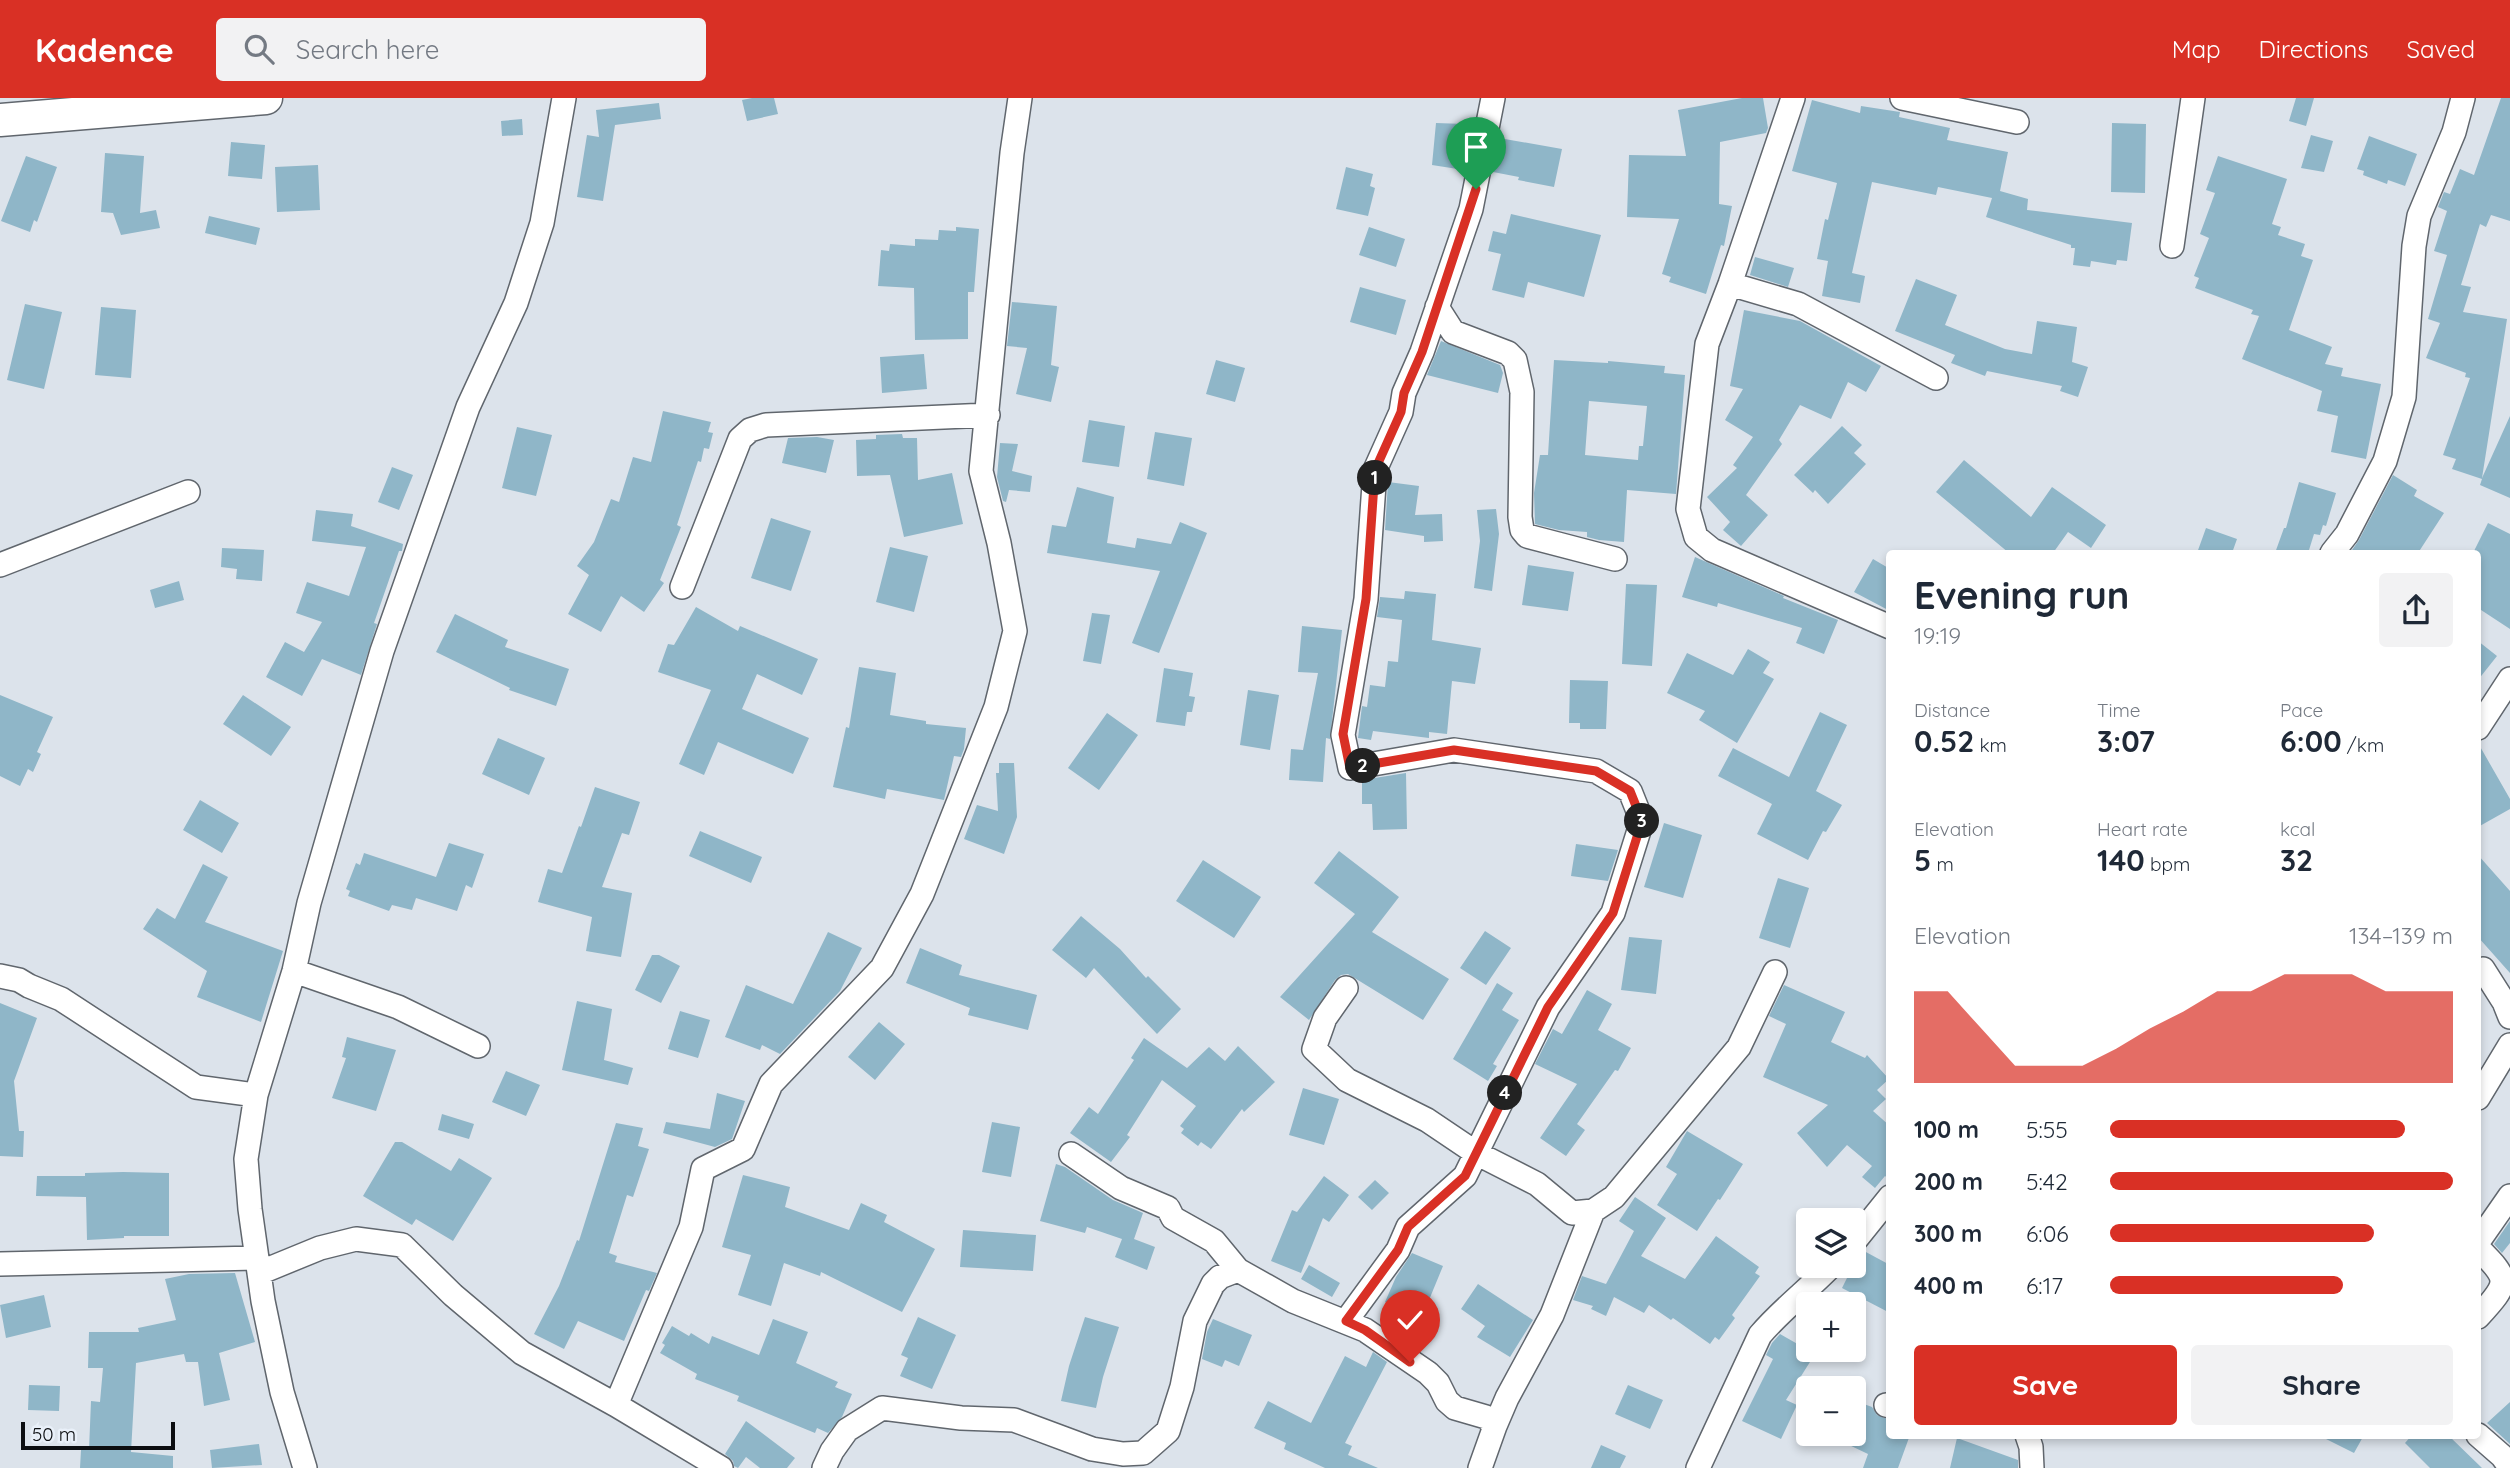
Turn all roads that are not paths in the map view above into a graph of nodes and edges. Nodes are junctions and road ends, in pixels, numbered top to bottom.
1 (266, 98) edge
2 (564, 98) edge
3 (1020, 98) edge
4 (1493, 98) edge
5 (1793, 98) edge
6 (1902, 98) edge
7 (2193, 98) edge
8 (2463, 98) edge
9 (0, 120) edge
10 (2017, 122) dead end
11 (2172, 246) dead end
12 (1730, 284) junction
13 (1437, 307) junction
14 (1936, 377) dead end
15 (988, 415) junction
16 (188, 492) dead end
17 (2334, 550) edge
18 (1615, 559) dead end
19 (0, 565) edge
20 (682, 587) dead end
21 (1886, 625) edge
22 (2510, 678) edge
23 (2481, 723) edge
24 (2483, 969) dead end
25 (294, 971) junction
26 (1775, 972) dead end
27 (0, 976) edge
28 (1346, 988) dead end
29 (2510, 1017) edge
30 (2510, 1045) edge
31 (478, 1046) dead end
32 (2481, 1093) edge
33 (256, 1095) junction
34 (1476, 1153) junction
35 (1071, 1154) dead end
36 (2510, 1196) edge
37 (1886, 1202) edge
38 (1594, 1211) junction
39 (1866, 1227) edge
40 (2481, 1238) edge
41 (2481, 1250) edge
42 (0, 1264) edge
43 (258, 1266) junction
44 (1238, 1270) junction
45 (1819, 1278) edge
46 (2508, 1279) edge
47 (2481, 1314) edge
48 (1346, 1321) junction
49 (616, 1405) junction
50 (1495, 1426) junction
51 (2481, 1438) edge
52 (2028, 1439) edge
53 (2510, 1467) edge
54 (305, 1468) edge
55 (721, 1468) edge
56 (824, 1468) edge
57 (1480, 1468) edge
58 (1698, 1468) edge
59 (2032, 1468) edge

1 - 9 street
2 - 25 street
3 - 15 street
4 - 13 street
5 - 12 street
6 - 10 street
7 - 11 street
8 - 17 street
12 - 14 street
12 - 21 street
13 - 18 street
13 - 34 street
15 - 20 street
15 - 49 street
16 - 19 street
22 - 23 street
24 - 29 street
25 - 31 street
25 - 33 street
26 - 38 street
27 - 33 street
28 - 34 street
30 - 32 street
33 - 43 street
34 - 38 street
34 - 48 street
35 - 44 street
36 - 40 street
37 - 39 street
38 - 50 street
41 - 46 street
42 - 43 street
43 - 49 street
43 - 54 street
44 - 48 street
44 - 56 street
45 - 58 street
46 - 47 street
48 - 50 street
49 - 55 street
50 - 57 street
51 - 53 street
52 - 59 street

